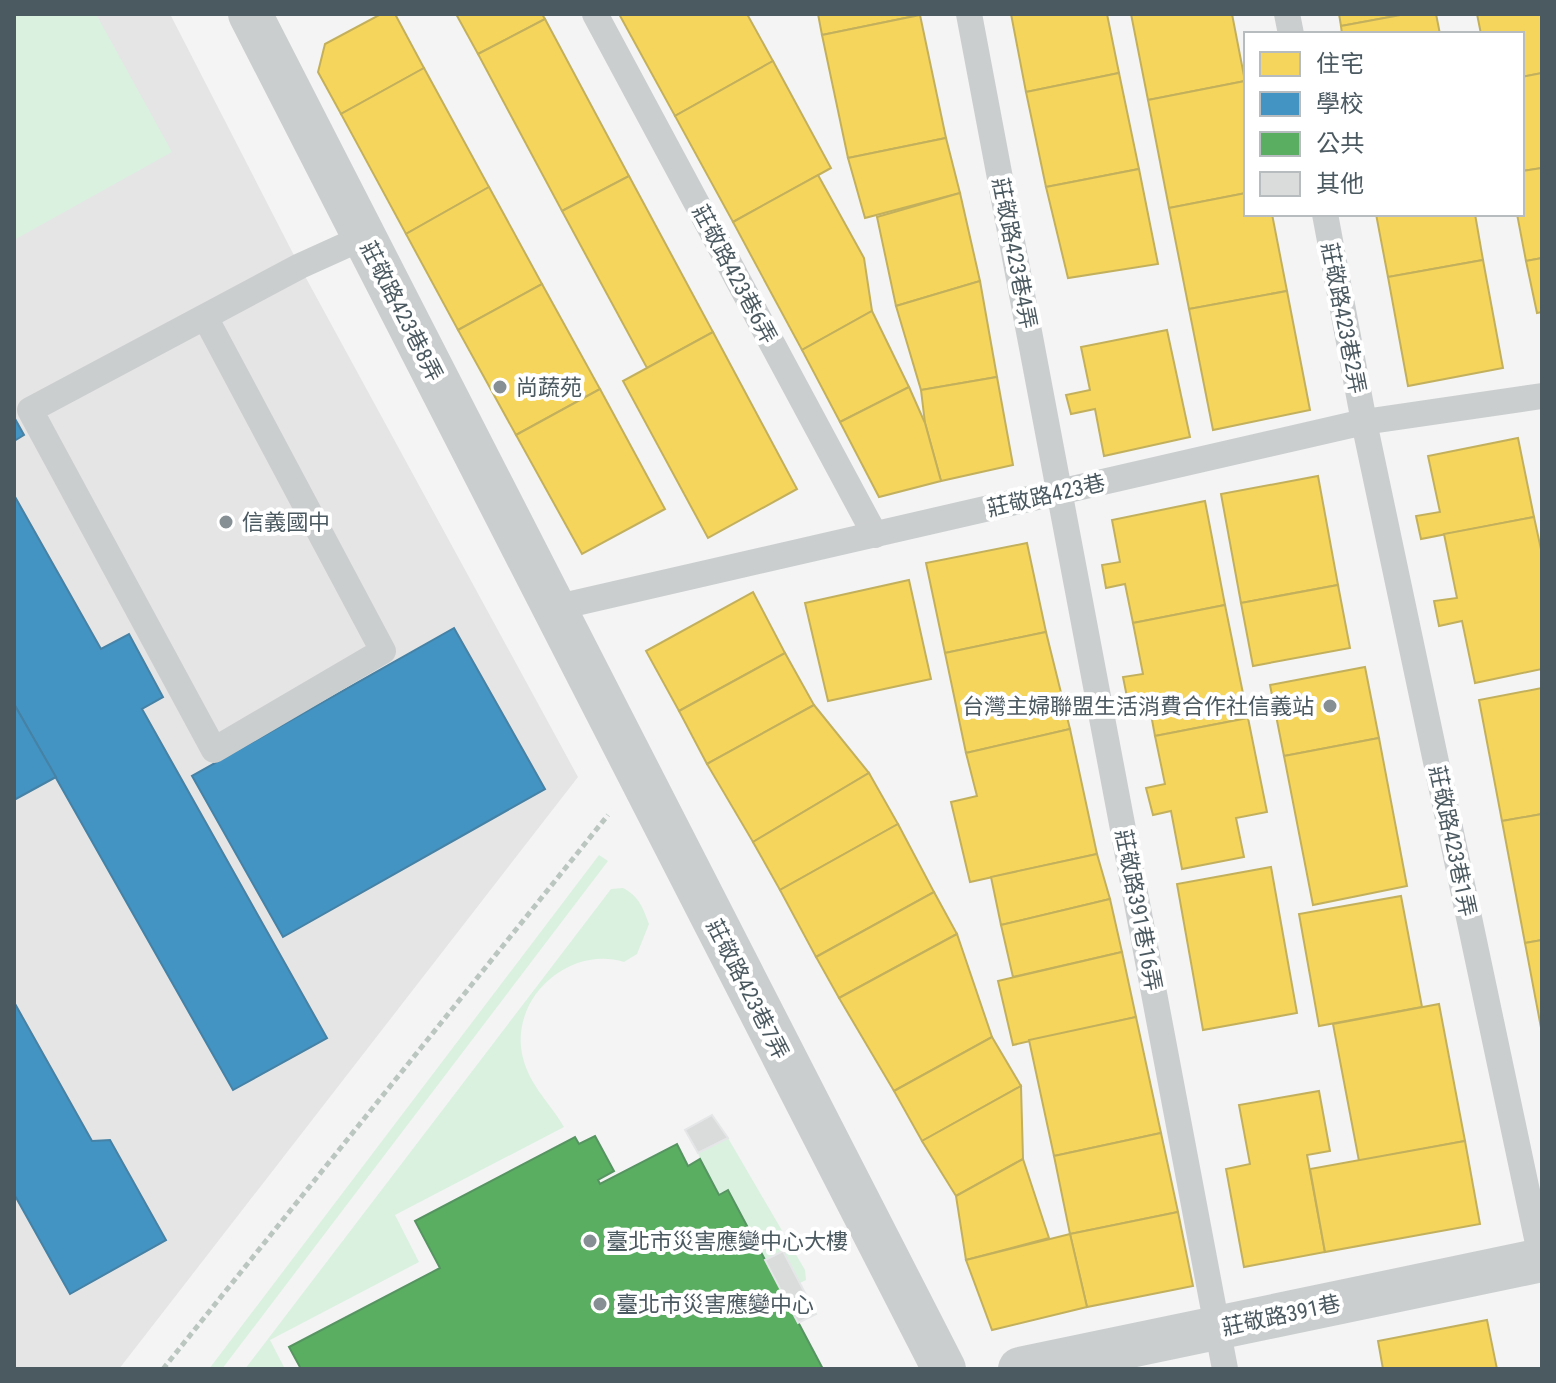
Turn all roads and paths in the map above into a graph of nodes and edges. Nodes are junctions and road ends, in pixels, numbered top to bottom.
1 (595, 14) edge
2 (969, 14) edge
3 (257, 17) edge
4 (1325, 216) edge
5 (364, 237) junction
6 (205, 317) junction
7 (1542, 396) edge
8 (1364, 422) junction
9 (1061, 491) junction
10 (875, 535) junction
11 (554, 608) junction
12 (638, 777) junction
13 (1542, 1261) edge
14 (1221, 1349) edge
15 (163, 1369) edge
16 (944, 1369) edge
17 (1020, 1369) edge

1 - 10 lane, 莊敬路423巷6弄
2 - 9 lane, 莊敬路423巷4弄
3 - 5 street, 莊敬路423巷8弄
4 - 8 lane, 莊敬路423巷2弄
5 - 6 lane
5 - 11 street, 莊敬路423巷8弄
6 - 6 lane
7 - 8 lane, 莊敬路423巷
8 - 9 lane, 莊敬路423巷
8 - 13 lane, 莊敬路423巷1弄
9 - 10 lane, 莊敬路423巷
9 - 14 lane, 莊敬路391巷16弄
10 - 11 lane, 莊敬路423巷
11 - 12 street, 莊敬路423巷7弄
12 - 15 path
12 - 16 street, 莊敬路423巷7弄
13 - 14 street, 莊敬路391巷
14 - 17 street, 莊敬路391巷

